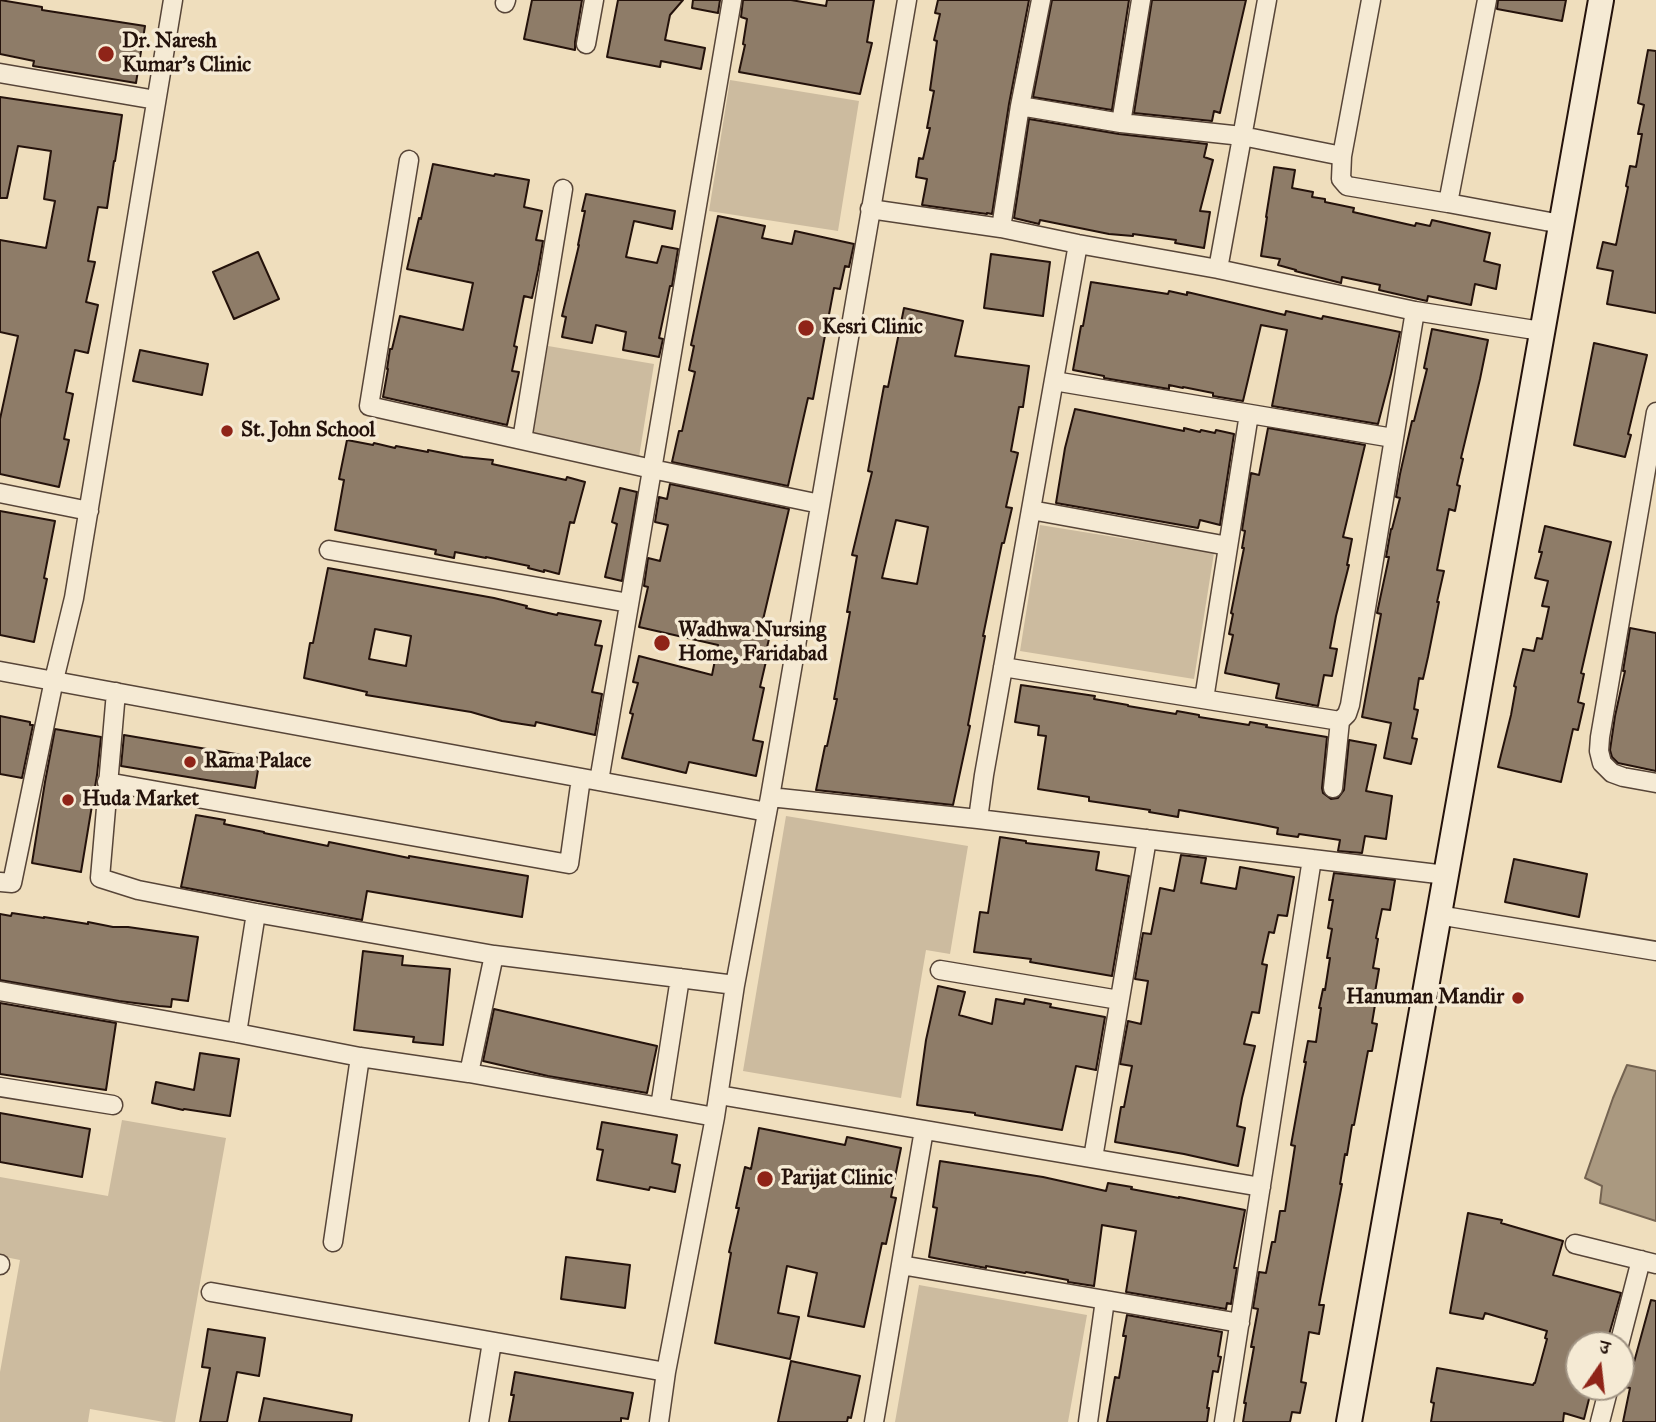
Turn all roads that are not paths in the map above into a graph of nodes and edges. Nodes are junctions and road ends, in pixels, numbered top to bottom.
1 (173, 0) edge
2 (594, 0) edge
3 (732, 0) edge
4 (907, 0) edge
5 (1041, 0) edge
6 (1141, 0) edge
7 (1267, 0) edge
8 (1371, 0) edge
9 (1487, 0) edge
10 (1601, 0) edge
11 (586, 44) dead end
12 (0, 73) edge
13 (156, 100) junction
14 (1020, 106) junction
15 (1121, 123) junction
16 (1242, 136) junction
17 (1342, 156) junction
18 (409, 160) dead end
19 (563, 189) dead end
20 (1448, 203) junction
21 (870, 209) junction
22 (1560, 223) junction
23 (1001, 228) junction
24 (1078, 244) junction
25 (1218, 269) junction
26 (1415, 311) junction
27 (1541, 331) junction
28 (1054, 382) junction
29 (1656, 412) edge
30 (1249, 414) junction
31 (1393, 438) junction
32 (522, 440) junction
33 (652, 469) junction
34 (0, 494) edge
35 (820, 504) junction
36 (1031, 510) junction
37 (89, 511) junction
38 (1228, 545) junction
39 (329, 550) dead end
40 (629, 603) junction
41 (1003, 667) junction
42 (0, 671) edge
43 (54, 680) junction
44 (116, 692) junction
45 (1204, 699) junction
46 (1340, 721) junction
47 (590, 780) junction
48 (107, 782) junction
49 (1656, 783) edge
50 (1333, 788) dead end
51 (769, 805) junction
52 (978, 819) junction
53 (1147, 839) junction
54 (1312, 859) junction
55 (1446, 875) junction
56 (0, 882) edge
57 (256, 913) junction
58 (1438, 915) junction
59 (1656, 951) edge
60 (494, 955) junction
61 (940, 970) dead end
62 (680, 978) junction
63 (735, 985) junction
64 (0, 991) edge
65 (1119, 1000) junction
66 (237, 1032) junction
67 (360, 1057) junction
68 (469, 1073) junction
69 (0, 1087) edge
70 (719, 1095) junction
71 (113, 1105) dead end
72 (660, 1107) junction
73 (715, 1117) junction
74 (924, 1130) junction
75 (1093, 1158) junction
76 (1261, 1187) junction
77 (333, 1242) dead end
78 (1575, 1244) dead end
79 (1649, 1262) edge
80 (901, 1265) junction
81 (211, 1292) dead end
82 (1105, 1300) junction
83 (1240, 1322) junction
84 (1624, 1331) edge
85 (492, 1342) junction
86 (666, 1372) junction
87 (1605, 1401) edge
88 (479, 1422) edge
89 (659, 1422) edge
90 (874, 1422) edge
91 (1088, 1422) edge
92 (1224, 1422) edge
93 (1349, 1422) edge
94 (1600, 1422) edge

1 - 13 street
2 - 11 street
3 - 33 street
4 - 21 street
5 - 14 street
6 - 15 street
7 - 16 street
8 - 17 street
9 - 20 street
10 - 22 street
12 - 13 street
13 - 37 street
14 - 15 street
14 - 23 street
15 - 16 street
16 - 17 street
16 - 25 street
17 - 20 street
18 - 32 street
19 - 32 street
20 - 22 street
21 - 23 street
21 - 35 street
22 - 27 street
23 - 24 street
24 - 25 street
24 - 28 street
25 - 26 street
26 - 27 street
26 - 31 street
27 - 55 street
28 - 30 street
28 - 36 street
29 - 49 street
30 - 31 street
30 - 38 street
31 - 46 street
32 - 33 street
33 - 35 street
33 - 40 street
34 - 37 street
35 - 51 street
36 - 38 street
36 - 41 street
37 - 43 street
38 - 45 street
39 - 40 street
40 - 47 street
41 - 45 street
41 - 52 street
42 - 43 street
43 - 44 street
43 - 56 street
44 - 47 street
44 - 48 street
45 - 46 street
46 - 50 street
47 - 48 street
47 - 51 street
48 - 57 street
51 - 52 street
51 - 63 street
52 - 53 street
53 - 54 street
53 - 65 street
54 - 55 street
54 - 76 street
55 - 58 street
57 - 60 street
57 - 66 street
58 - 59 street
58 - 93 street
60 - 62 street
60 - 68 street
61 - 65 street
62 - 63 street
62 - 72 street
63 - 70 street
64 - 66 street
65 - 75 street
66 - 67 street
67 - 68 street
67 - 77 street
68 - 72 street
69 - 71 street
70 - 73 street
70 - 74 street
72 - 73 street
73 - 86 street
74 - 75 street
74 - 80 street
75 - 76 street
76 - 83 street
78 - 79 street
79 - 84 street
80 - 82 street
80 - 90 street
81 - 85 street
82 - 83 street
82 - 91 street
83 - 92 street
85 - 86 street
85 - 88 street
86 - 89 street
87 - 94 street

